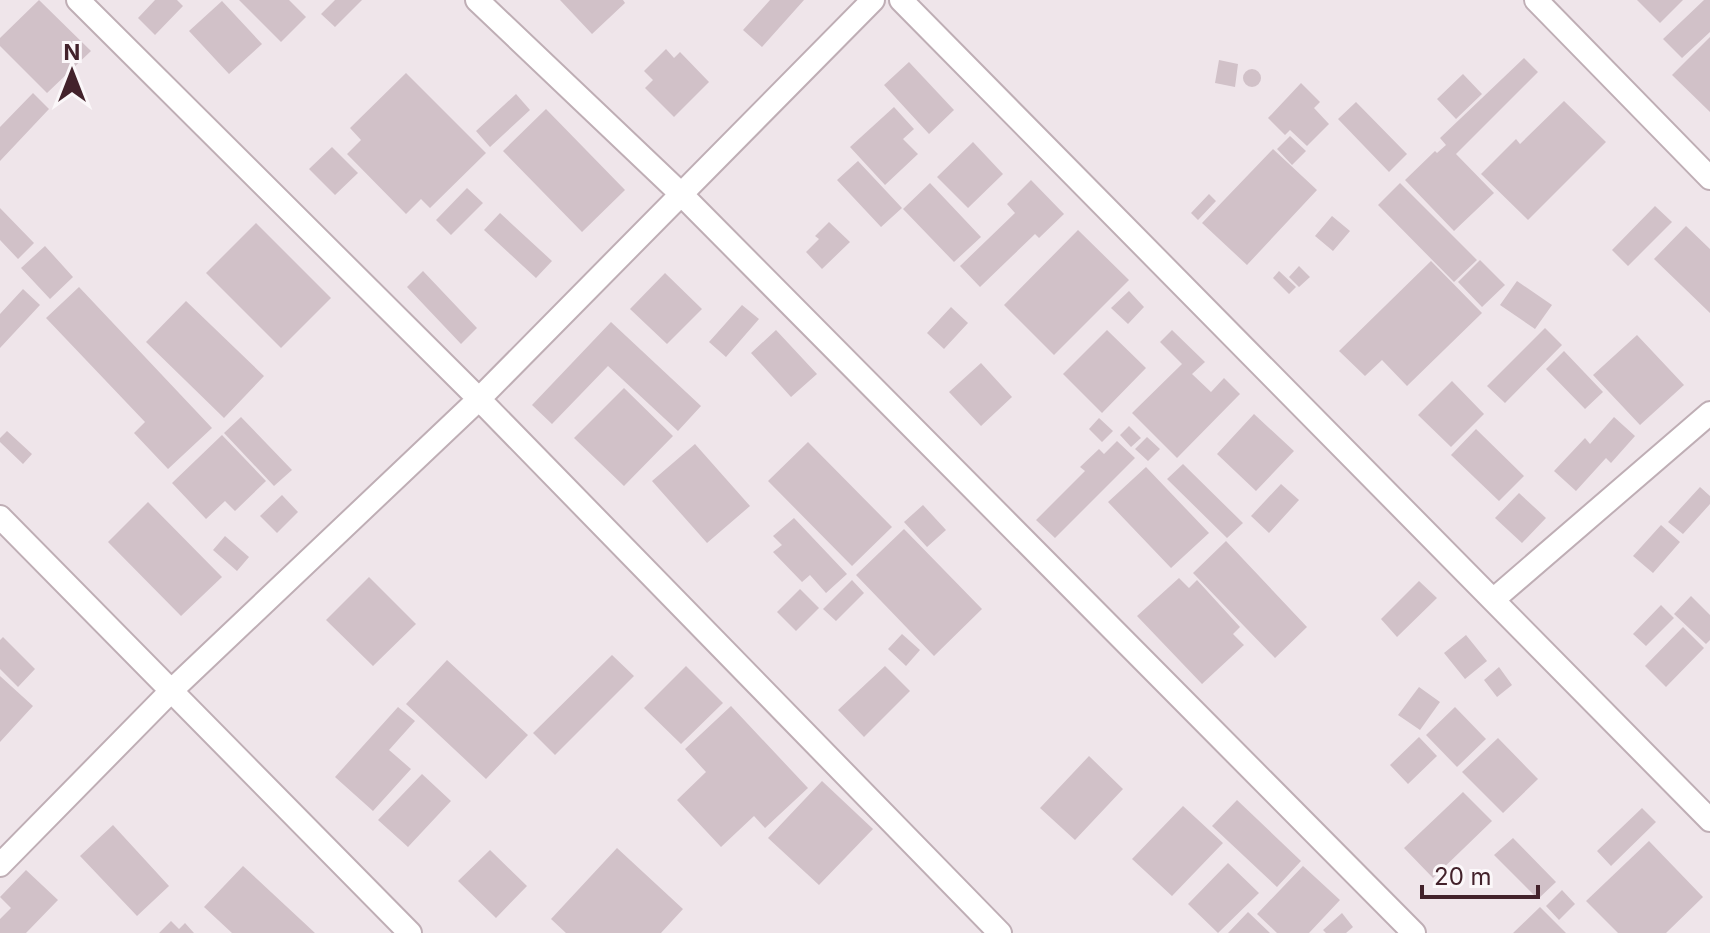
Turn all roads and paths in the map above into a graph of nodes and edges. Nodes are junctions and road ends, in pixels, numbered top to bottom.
1 (78, 0) edge
2 (477, 0) edge
3 (873, 0) edge
4 (901, 0) edge
5 (1536, 0) edge
6 (1710, 178) edge
7 (680, 193) junction
8 (479, 399) junction
9 (1710, 413) edge
10 (0, 517) edge
11 (1493, 600) junction
12 (172, 690) junction
13 (1710, 820) edge
14 (0, 865) edge
15 (410, 933) edge
16 (1000, 933) edge
17 (1414, 933) edge

1 - 8 street
2 - 7 street
3 - 7 street
4 - 11 street
5 - 6 street
7 - 8 street
7 - 17 street
8 - 12 street
8 - 16 street
9 - 11 street
10 - 12 street
11 - 13 street
12 - 14 street
12 - 15 street

